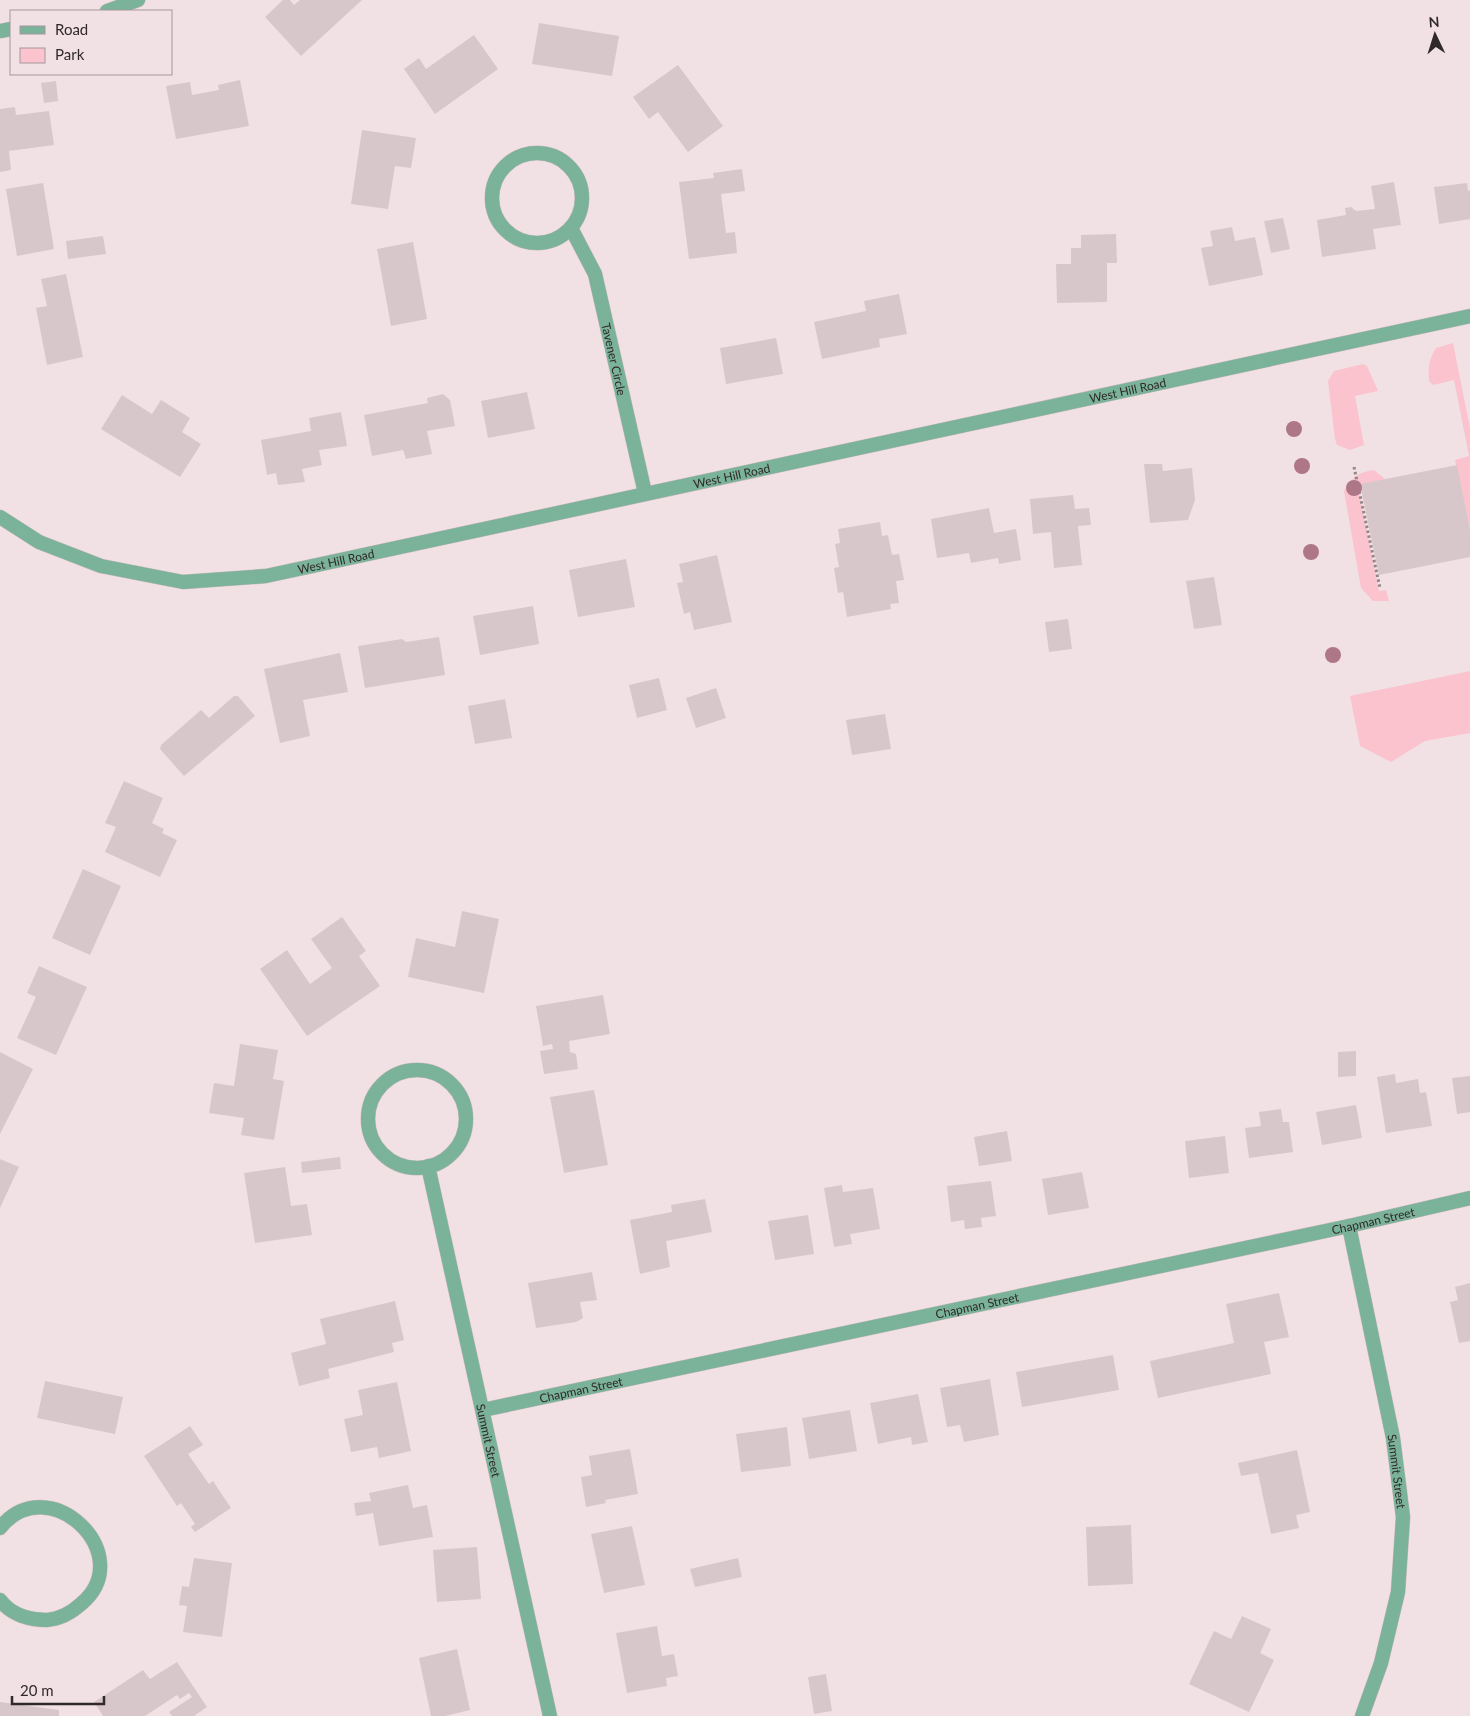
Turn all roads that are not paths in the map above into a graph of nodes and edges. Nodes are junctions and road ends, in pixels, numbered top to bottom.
1 (138, 0) edge
2 (110, 10) edge
3 (571, 228) junction
4 (1470, 316) edge
5 (645, 493) junction
6 (0, 517) edge
7 (428, 1166) junction
8 (1470, 1198) edge
9 (1348, 1226) junction
10 (483, 1410) junction
11 (0, 1528) edge
12 (0, 1600) edge
13 (550, 1716) edge
14 (1362, 1716) edge

1 - 2 street
3 - 3 street
3 - 5 street, Tavener Circle
4 - 5 street, West Hill Road
5 - 6 street, West Hill Road
7 - 7 street
7 - 10 street, Summit Street
8 - 9 street, Chapman Street
9 - 10 street, Chapman Street
9 - 14 street, Summit Street
10 - 13 street, Summit Street
11 - 12 street

